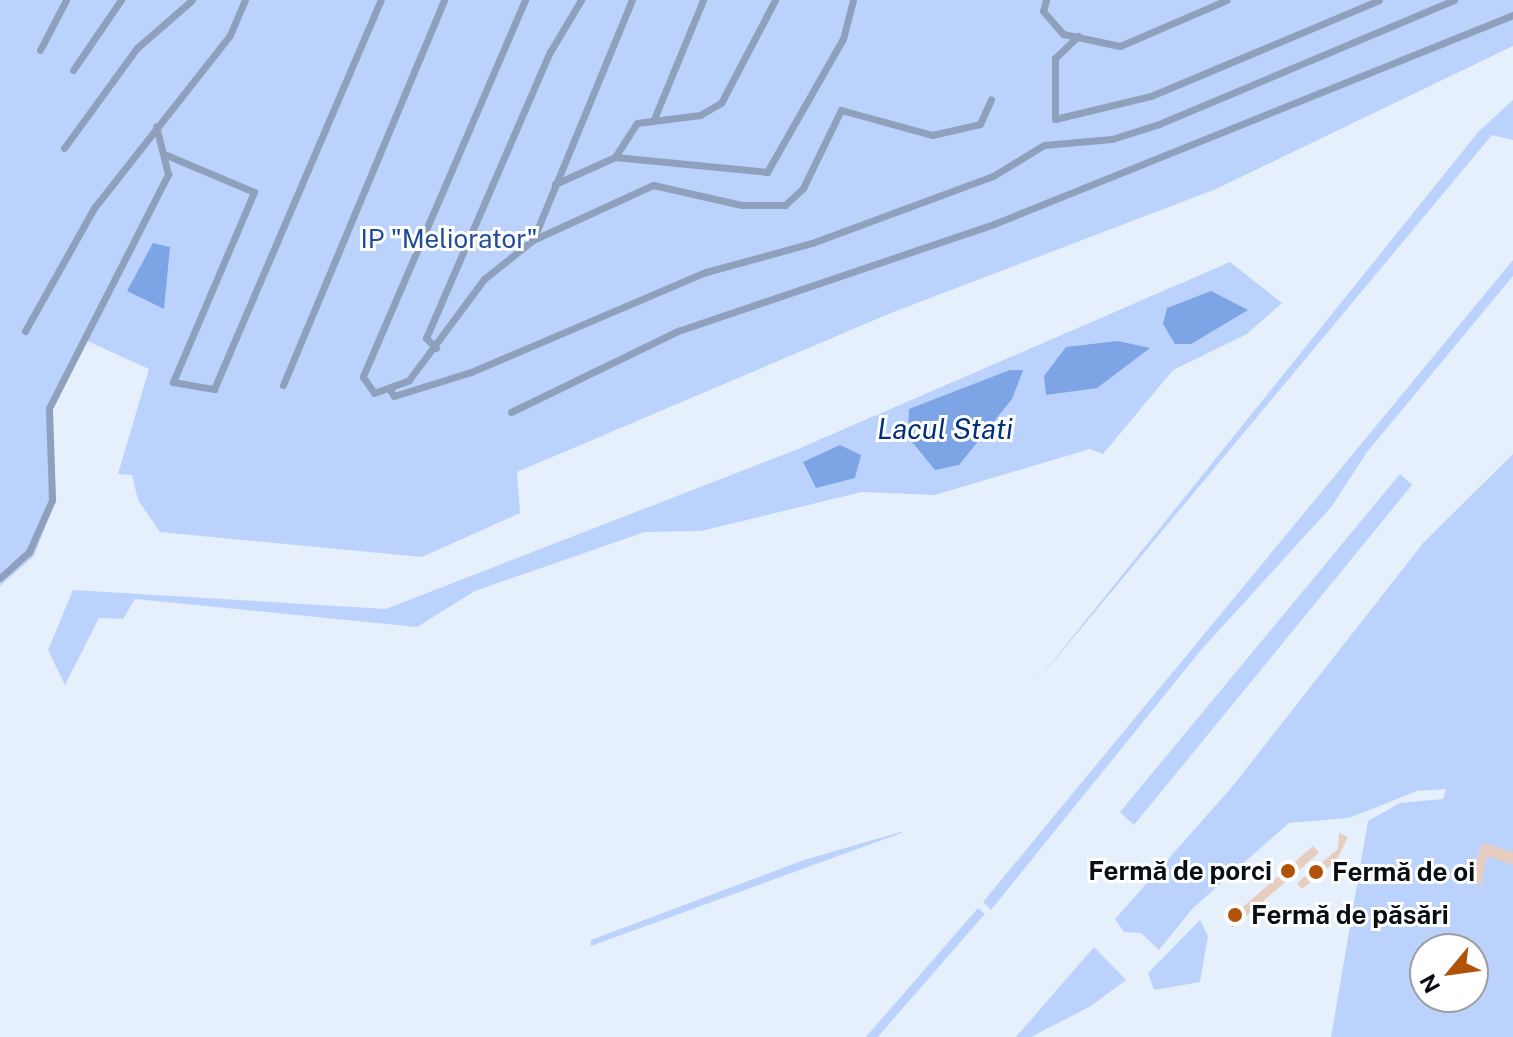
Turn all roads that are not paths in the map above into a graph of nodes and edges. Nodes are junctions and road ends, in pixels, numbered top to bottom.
1 (66, 0) edge
2 (121, 0) edge
3 (192, 0) edge
4 (245, 0) edge
5 (381, 0) edge
6 (444, 0) edge
7 (525, 0) edge
8 (581, 0) edge
9 (632, 0) edge
10 (703, 0) edge
11 (775, 0) edge
12 (853, 0) edge
13 (1046, 0) edge
14 (1227, 0) edge
15 (1379, 0) edge
16 (1454, 0) edge
17 (1513, 15) edge
18 (1078, 36) junction
19 (40, 50) dead end
20 (73, 70) dead end
21 (991, 99) dead end
22 (654, 119) junction
23 (156, 126) junction
24 (64, 148) dead end
25 (164, 154) junction
26 (615, 157) junction
27 (555, 184) junction
28 (533, 240) junction
29 (25, 331) dead end
30 (436, 348) junction
31 (283, 385) dead end
32 (390, 390) junction
33 (511, 412) dead end
34 (0, 578) edge

1 - 19 street
2 - 20 street
3 - 24 street
4 - 23 street
5 - 25 street
6 - 31 street
7 - 32 street
8 - 30 street
9 - 27 street
10 - 22 street
11 - 22 street
12 - 26 street
13 - 18 street
14 - 18 street
15 - 18 street
16 - 32 street
17 - 33 street
21 - 28 street
22 - 26 street
23 - 25 street
23 - 29 street
25 - 34 street
26 - 27 street
27 - 28 street
28 - 30 street
30 - 32 street

